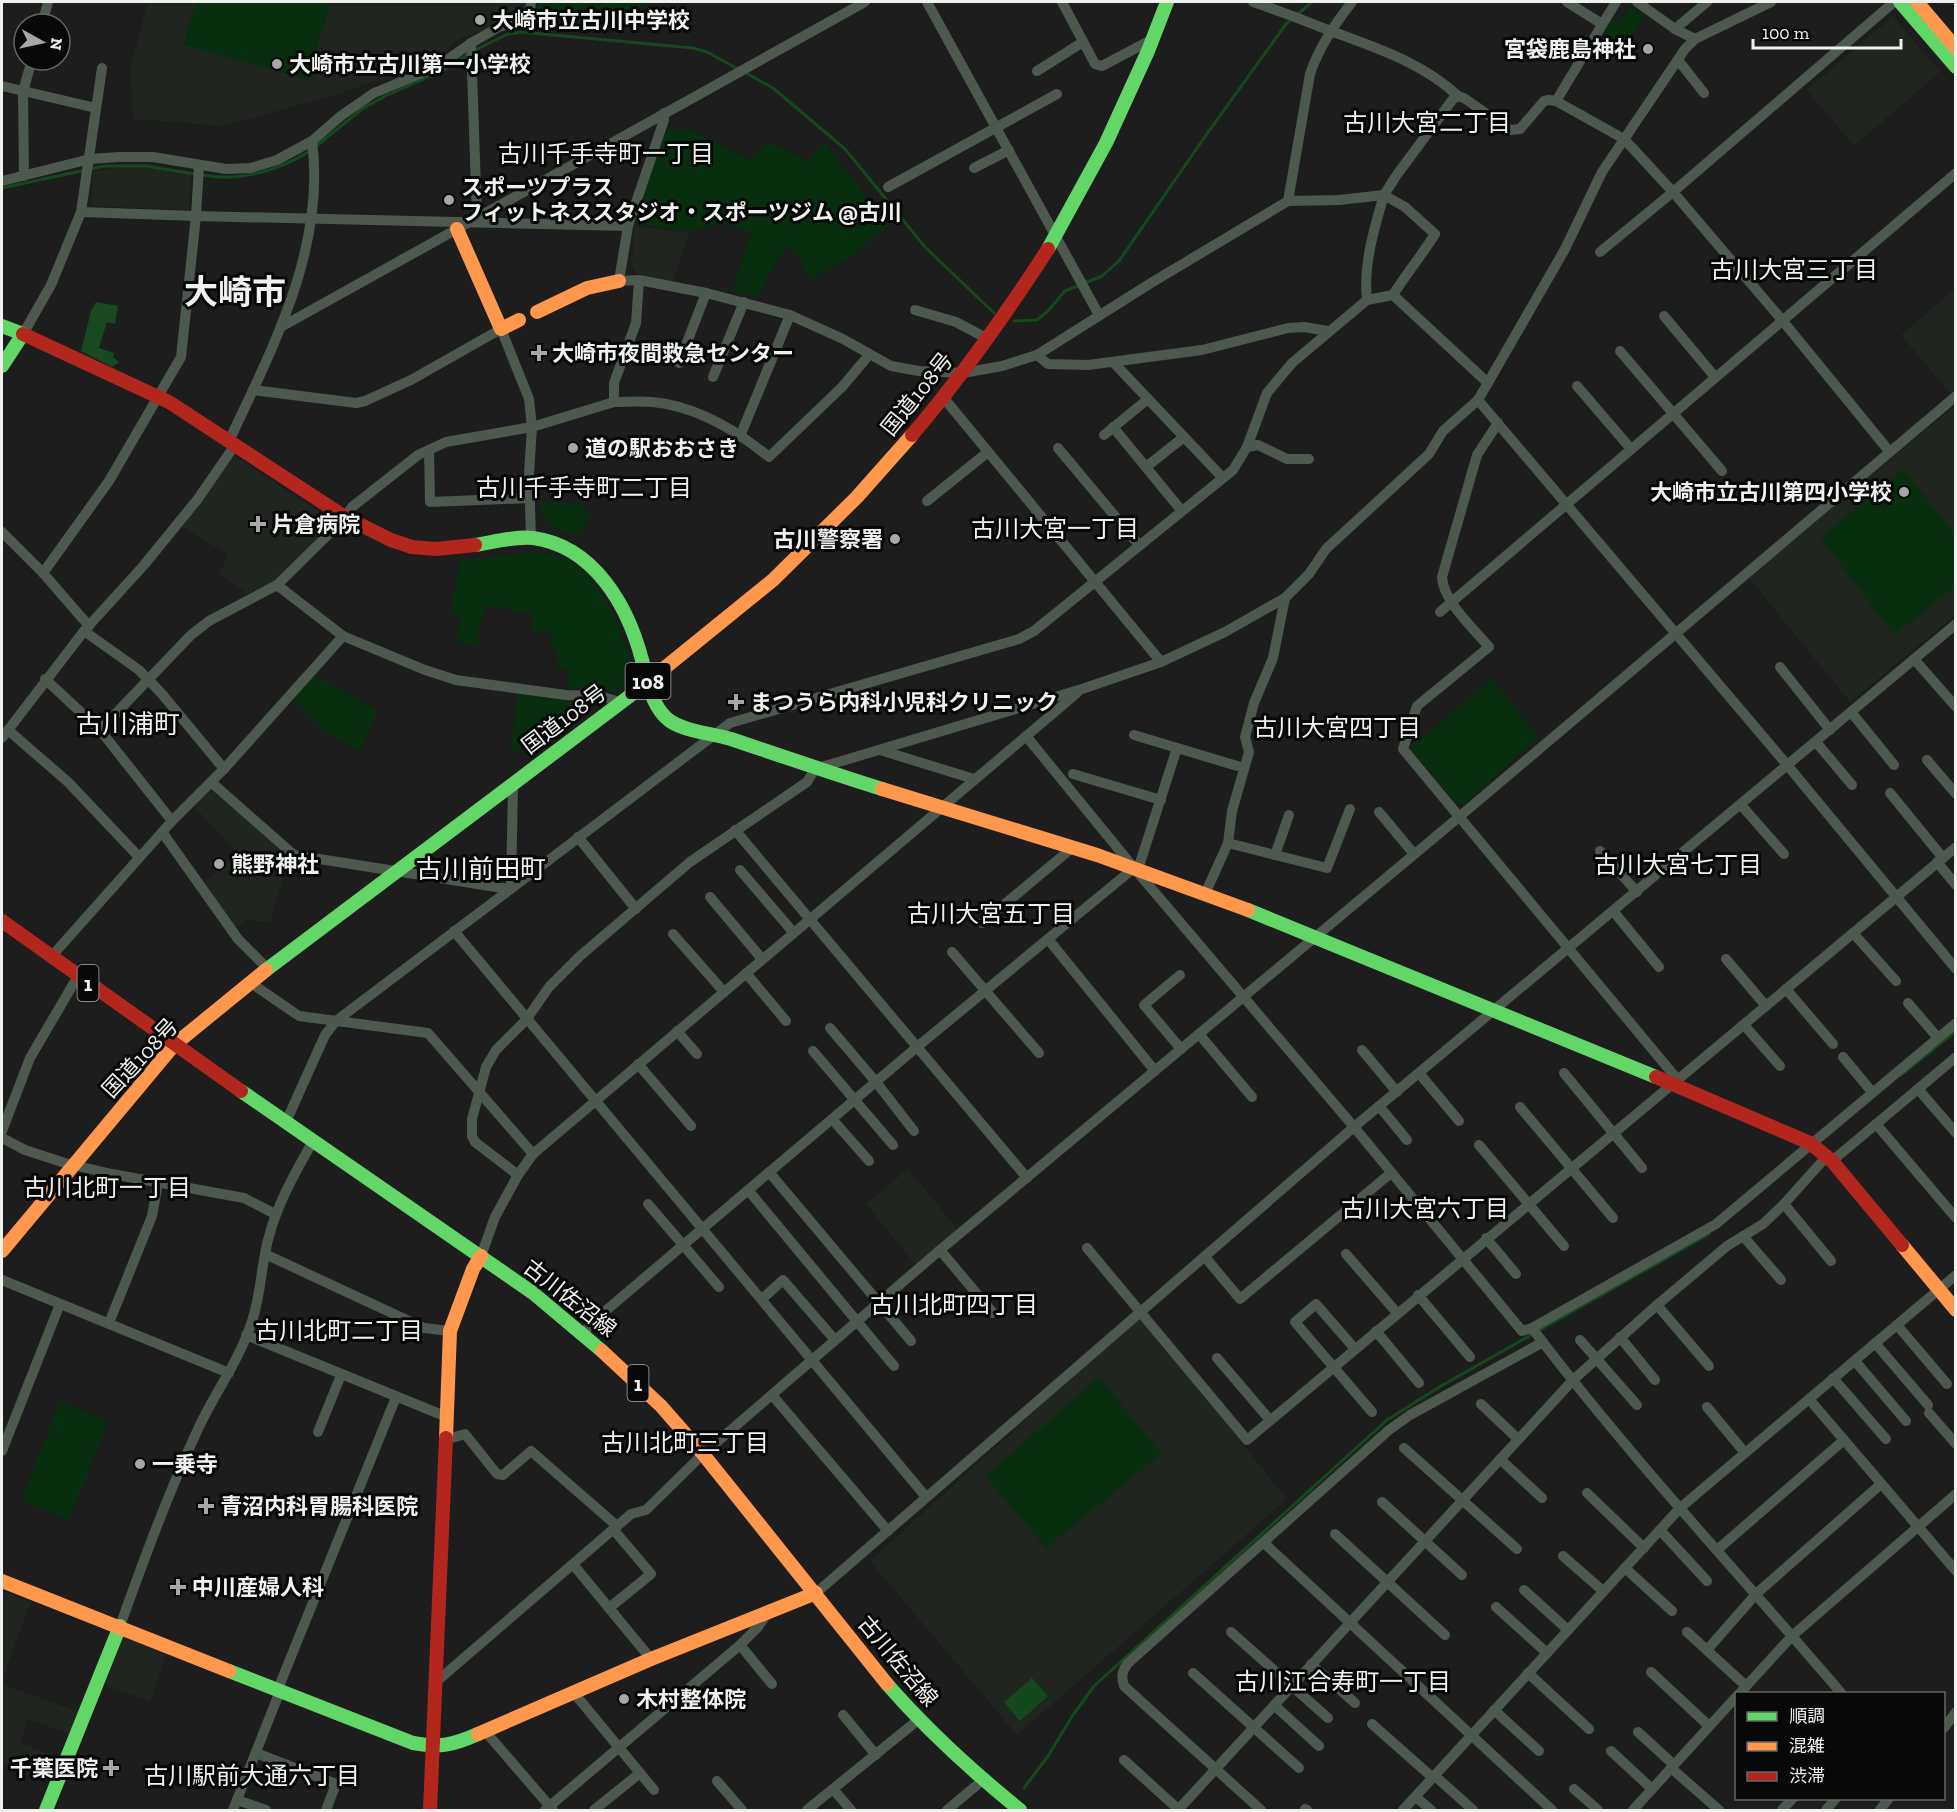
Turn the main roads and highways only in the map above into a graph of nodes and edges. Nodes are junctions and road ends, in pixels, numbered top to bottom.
1 (1167, 2) edge
2 (1900, 2) edge
3 (1917, 2) edge
4 (1956, 48) edge
5 (1956, 67) edge
6 (457, 229) road end
7 (619, 281) road end
8 (537, 312) dead end
9 (519, 320) dead end
10 (2, 326) edge
11 (23, 334) junction
12 (2, 366) edge
13 (646, 683) junction
14 (2, 921) edge
15 (174, 1045) junction
16 (2, 1251) edge
17 (481, 1256) junction
18 (1956, 1310) edge
19 (2, 1581) edge
20 (816, 1593) junction
21 (120, 1626) junction
22 (434, 1748) junction
23 (46, 1810) edge
24 (430, 1810) edge
25 (1018, 1810) edge

1 - 13 main road, 国道108号 / 108
2 - 5 main road
3 - 4 main road
6 - 9 main road
7 - 8 main road
10 - 11 main road
11 - 12 main road
11 - 13 main road
13 - 15 main road, 国道108号 / 108
13 - 18 main road
14 - 15 main road, 古川佐沼線 / 1
15 - 16 main road, 国道108号 / 108
15 - 17 main road, 古川佐沼線 / 1
17 - 20 main road, 古川佐沼線 / 1
17 - 22 main road
19 - 21 main road
20 - 22 main road
20 - 25 main road, 古川佐沼線 / 1
21 - 22 main road
21 - 23 main road
22 - 24 main road

